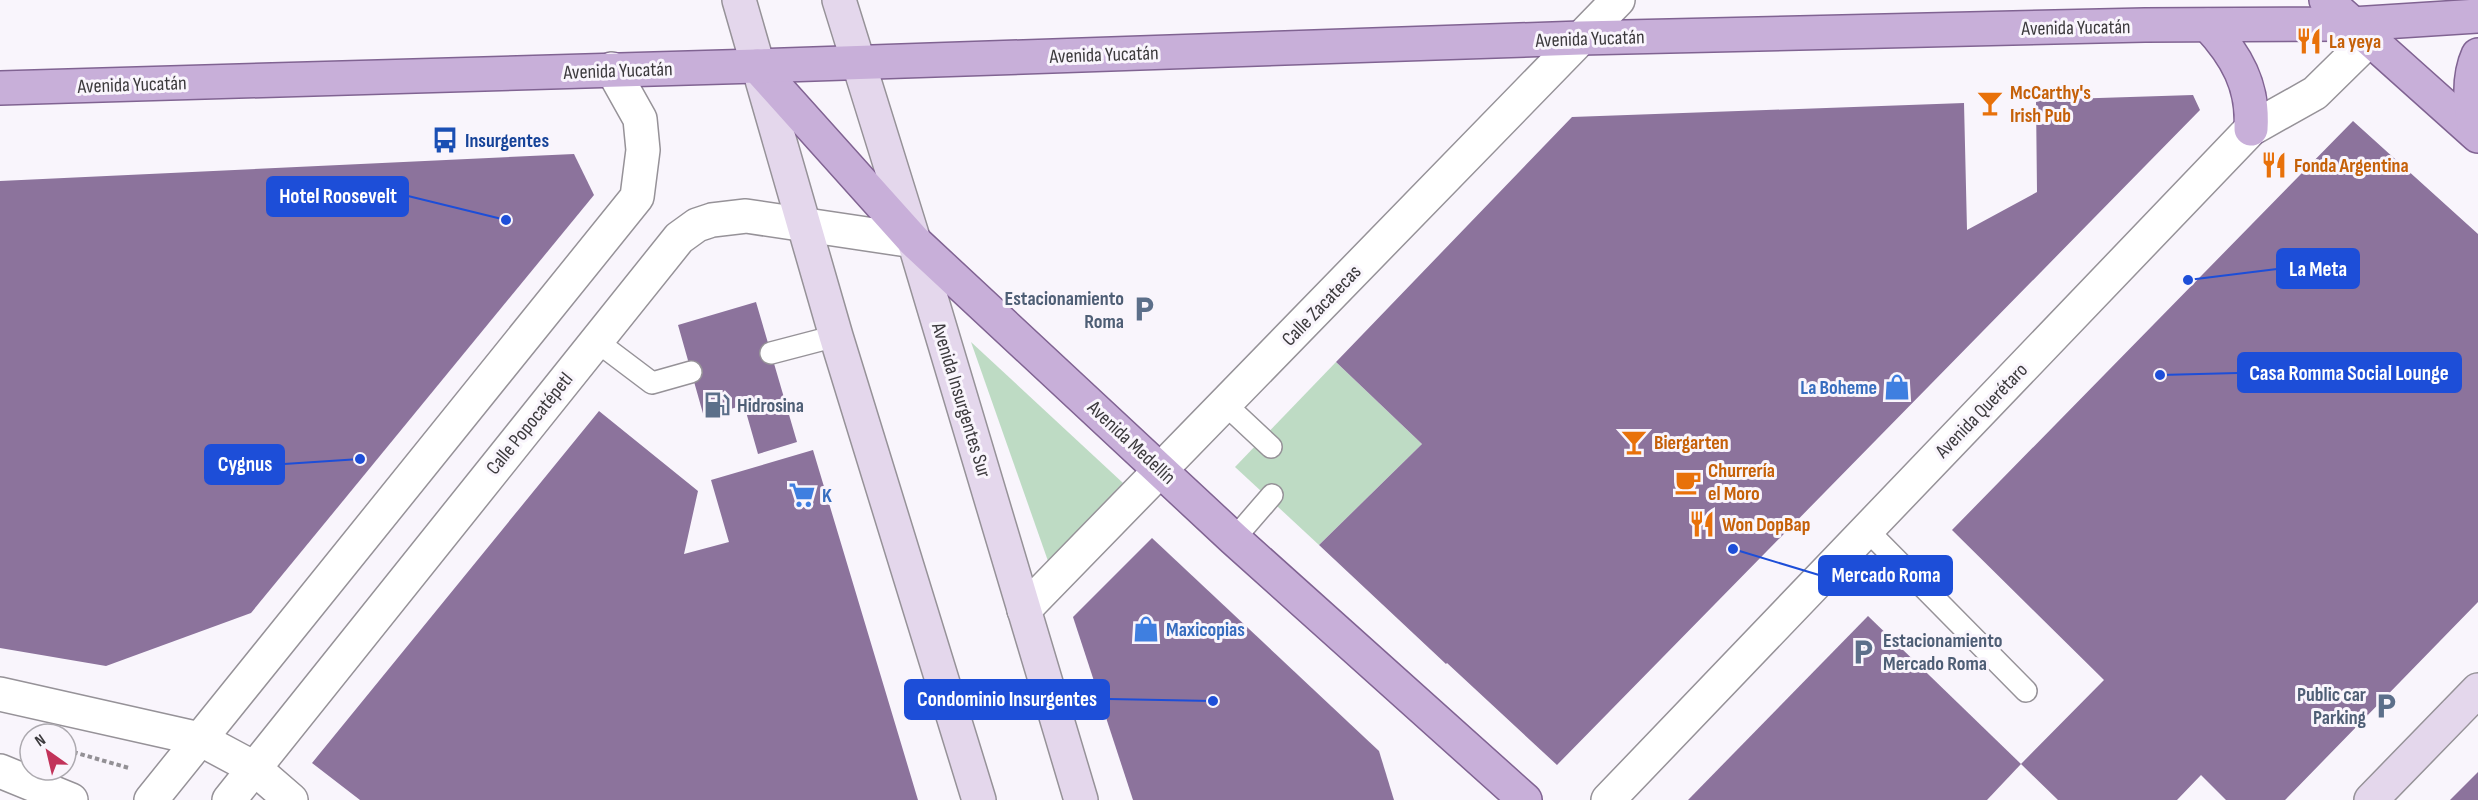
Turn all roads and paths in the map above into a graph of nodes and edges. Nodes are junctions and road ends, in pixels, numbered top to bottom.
1 (739, 0) edge
2 (839, 0) edge
3 (1618, 0) edge
4 (2326, 0) edge
5 (2378, 0) edge
6 (2478, 16) edge
7 (2208, 25) junction
8 (2361, 32) junction
9 (1581, 38) junction
10 (2478, 55) edge
11 (858, 62) junction
12 (757, 66) junction
13 (612, 69) junction
14 (0, 88) edge
15 (2251, 129) junction
16 (2477, 135) edge
17 (805, 224) junction
18 (915, 241) junction
19 (836, 336) junction
20 (596, 340) junction
21 (771, 353) dead end
22 (692, 372) dead end
23 (1225, 404) junction
24 (1271, 447) dead end
25 (1161, 469) junction
26 (1272, 495) dead end
27 (1867, 530) junction
28 (1234, 538) junction
29 (1024, 610) junction
30 (2478, 690) edge
31 (2025, 691) dead end
32 (0, 694) edge
33 (200, 739) junction
34 (254, 768) junction
35 (0, 771) edge
36 (71, 800) edge
37 (151, 800) edge
38 (229, 800) edge
39 (291, 800) edge
40 (979, 800) edge
41 (1081, 800) edge
42 (1525, 800) edge
43 (1608, 800) edge
44 (2371, 800) edge

1 - 12 main road
2 - 11 main road, Avenida Insurgentes Sur
3 - 9 street, Calle Zacatecas
4 - 8 main road
5 - 8 main road, Avenida Querétaro
6 - 8 main road
7 - 8 main road, Avenida Yucatán
7 - 9 main road, Avenida Yucatán
7 - 15 main road
8 - 15 street, Avenida Querétaro
8 - 16 main road
9 - 11 main road, Avenida Yucatán
9 - 23 street, Calle Zacatecas
10 - 16 main road
11 - 12 main road, Avenida Yucatán
11 - 18 main road, Avenida Insurgentes Sur
12 - 13 main road, Avenida Yucatán
12 - 17 main road
12 - 18 main road, Avenida Medellín
13 - 14 main road, Avenida Yucatán
13 - 33 street
15 - 27 street, Avenida Querétaro
17 - 18 street, Calle Popocatépetl
17 - 19 main road
17 - 20 street, Calle Popocatépetl
18 - 25 main road, Avenida Medellín
18 - 29 main road, Avenida Insurgentes Sur
19 - 21 lane
19 - 40 main road
20 - 22 lane
20 - 34 street, Calle Popocatépetl
23 - 24 lane
23 - 25 street, Calle Zacatecas
25 - 28 main road, Avenida Medellín
25 - 29 street, Calle Zacatecas
26 - 28 lane
27 - 31 lane
27 - 43 street, Avenida Querétaro
28 - 42 main road, Avenida Medellín
29 - 41 main road, Avenida Insurgentes Sur
30 - 44 main road
32 - 33 street
33 - 34 street
33 - 37 street
34 - 38 street, Calle Popocatépetl
34 - 39 street
35 - 36 street

